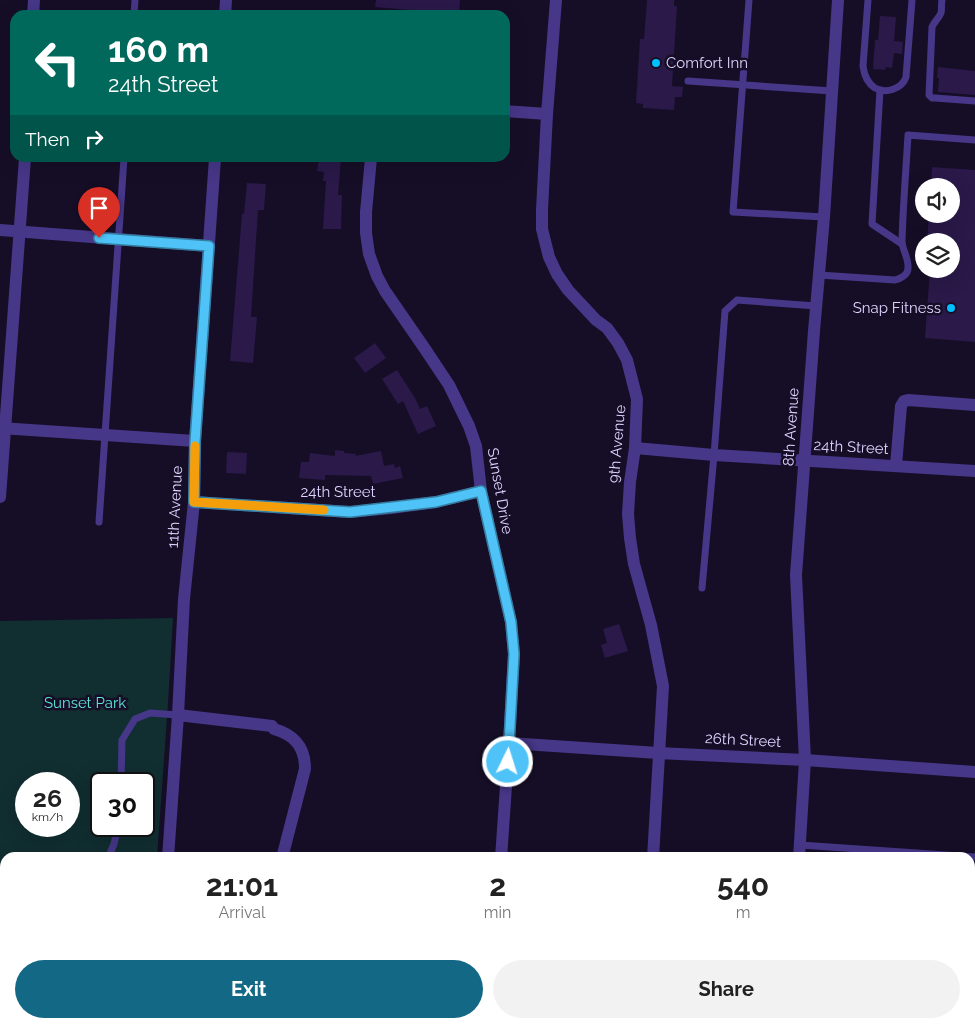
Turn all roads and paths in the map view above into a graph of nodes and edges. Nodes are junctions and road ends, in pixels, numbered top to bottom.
1 (556, 0) edge
2 (749, 0) edge
3 (838, 0) edge
4 (868, 0) edge
5 (912, 0) edge
6 (942, 0) edge
7 (688, 81) dead end
8 (743, 84) junction
9 (880, 90) junction
10 (832, 91) junction
11 (975, 101) edge
12 (510, 111) edge
13 (547, 114) junction
14 (975, 140) edge
15 (24, 162) edge
16 (124, 162) edge
17 (215, 162) edge
18 (371, 162) edge
19 (824, 217) junction
20 (0, 230) edge
21 (20, 232) junction
22 (119, 239) junction
23 (902, 244) junction
24 (209, 246) junction
25 (819, 275) junction
26 (816, 306) junction
27 (975, 405) edge
28 (2, 428) edge
29 (105, 435) junction
30 (195, 442) junction
31 (635, 448) junction
32 (714, 455) junction
33 (805, 460) junction
34 (896, 465) junction
35 (975, 471) edge
36 (481, 491) junction
37 (0, 497) edge
38 (194, 502) junction
39 (100, 522) dead end
40 (702, 588) dead end
41 (178, 715) junction
42 (510, 743) junction
43 (658, 752) junction
44 (805, 760) junction
45 (121, 772) edge
46 (975, 772) edge
47 (116, 837) edge
48 (800, 851) edge
49 (111, 852) edge
50 (168, 852) edge
51 (284, 852) edge
52 (501, 852) edge
53 (653, 852) edge
54 (829, 852) edge

1 - 13 street, 9th Avenue
2 - 8 lane
3 - 10 street, 8th Avenue
4 - 9 lane
5 - 9 lane
6 - 11 lane
7 - 8 lane
8 - 10 lane
8 - 19 lane
9 - 23 lane
10 - 19 street, 8th Avenue
12 - 13 street
13 - 31 street, 9th Avenue
14 - 23 lane
15 - 21 street
16 - 22 lane
17 - 24 street, 11th Avenue
18 - 36 street, Sunset Drive
19 - 25 street, 8th Avenue
20 - 21 street
21 - 22 street
21 - 28 street
22 - 24 street
22 - 29 lane
23 - 25 lane
24 - 30 street, 11th Avenue
25 - 26 street, 8th Avenue
26 - 32 lane
26 - 33 street, 8th Avenue
27 - 34 street
28 - 29 street
28 - 37 street
29 - 30 street
29 - 39 lane
30 - 38 street, 11th Avenue
31 - 32 street, 24th Street
31 - 43 street, 9th Avenue
32 - 33 street, 24th Street
32 - 40 lane
33 - 34 street, 24th Street
33 - 44 street, 8th Avenue
34 - 35 street, 24th Street
36 - 38 street, 24th Street
36 - 42 street, Sunset Drive
38 - 41 street, 11th Avenue
41 - 45 lane
41 - 50 street, 11th Avenue
41 - 51 street
42 - 43 street, 26th Street
42 - 52 street, Sunset Drive
43 - 44 street, 26th Street
43 - 53 street, 9th Avenue
44 - 46 street, 26th Street
44 - 48 street, 8th Avenue
47 - 49 lane
48 - 54 lane

